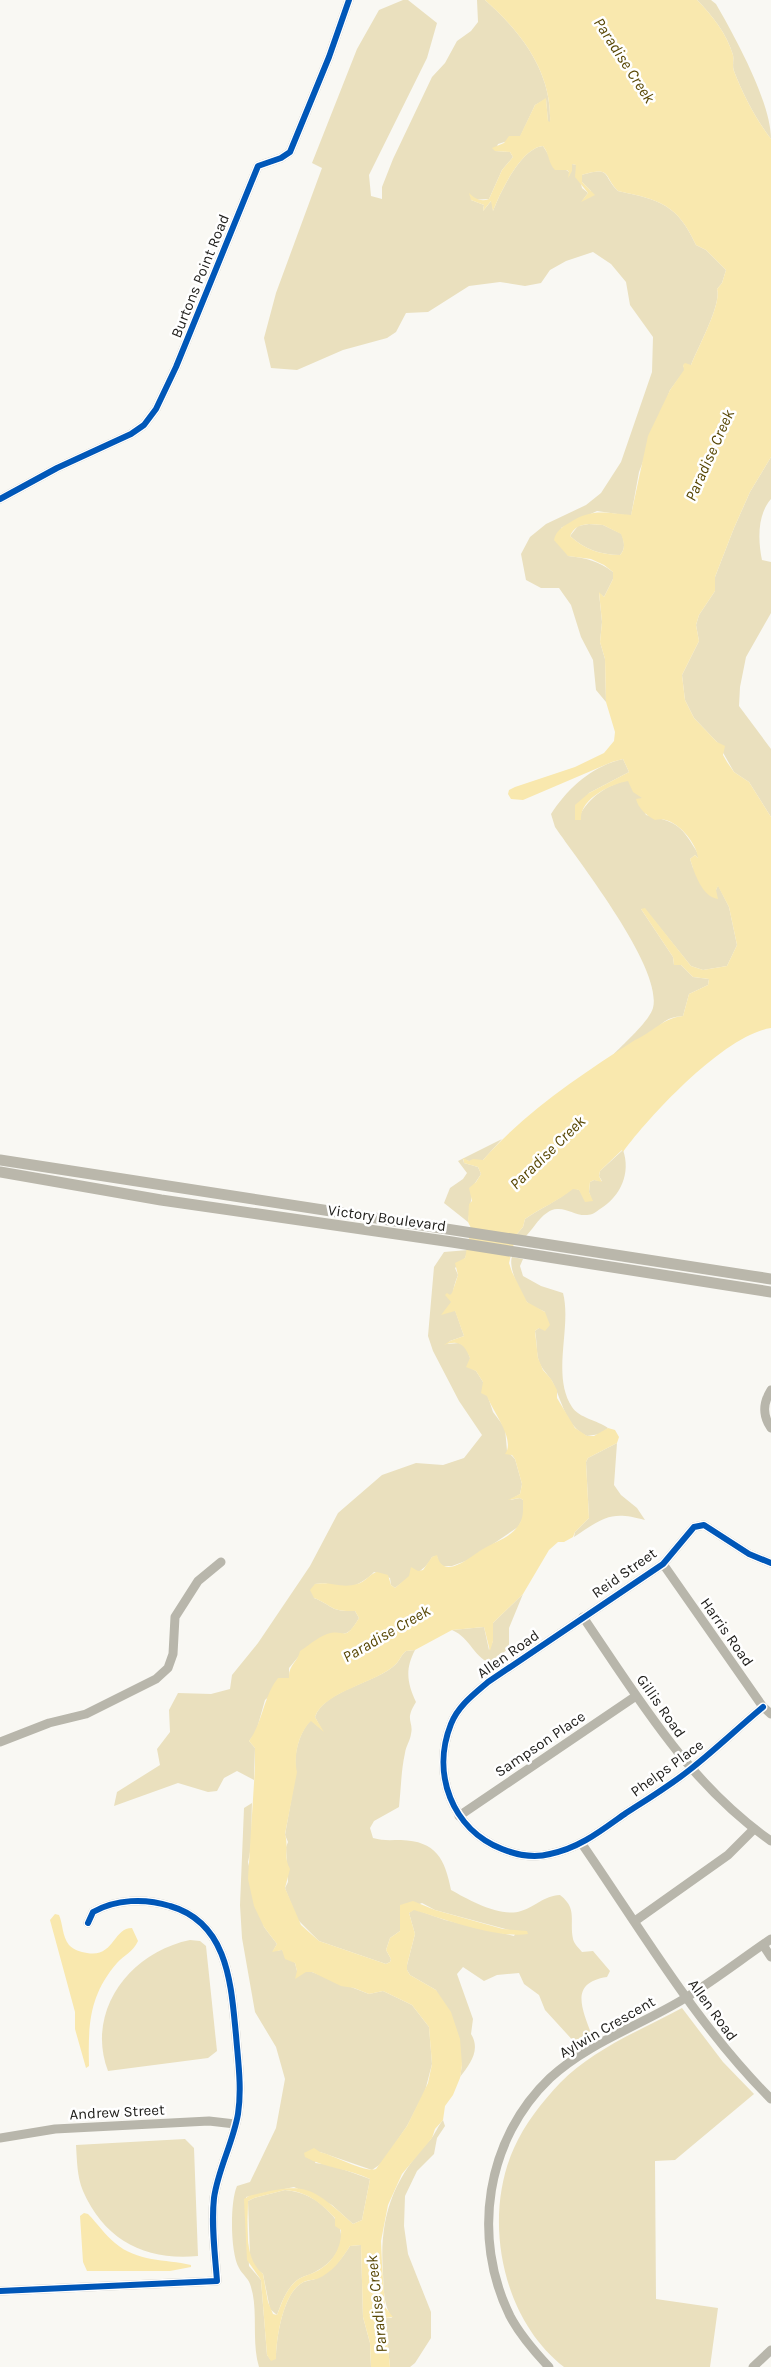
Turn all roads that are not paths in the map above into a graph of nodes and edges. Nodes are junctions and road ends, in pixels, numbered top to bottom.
1 (349, 0) edge
2 (0, 499) edge
3 (0, 1160) edge
4 (0, 1172) edge
5 (538, 1249) junction
6 (771, 1279) edge
7 (771, 1292) edge
8 (771, 1390) edge
9 (771, 1428) edge
10 (221, 1562) dead end
11 (771, 1563) edge
12 (662, 1564) junction
13 (583, 1617) junction
14 (636, 1696) junction
15 (763, 1707) junction
16 (771, 1714) edge
17 (0, 1742) edge
18 (690, 1770) junction
19 (459, 1816) junction
20 (754, 1830) junction
21 (771, 1841) edge
22 (582, 1844) junction
23 (635, 1921) junction
24 (88, 1923) dead end
25 (771, 1939) edge
26 (763, 1945) junction
27 (771, 1957) edge
28 (687, 1997) junction
29 (771, 2099) edge
30 (235, 2124) junction
31 (0, 2138) edge
32 (0, 2291) edge
33 (771, 2350) edge
34 (549, 2367) edge
35 (753, 2367) edge

1 - 2 street, Burtons Point Road
3 - 5 main road, Victory Boulevard
4 - 5 main road, Victory Boulevard
5 - 6 main road, Victory Boulevard
5 - 7 main road, Victory Boulevard
8 - 9 street
10 - 17 street
11 - 12 street, Reid Street
12 - 13 street, Reid Street
12 - 15 street, Harris Road
13 - 14 street, Gillis Road
13 - 19 street, Allen Road
14 - 18 street, Gillis Road
14 - 19 street, Sampson Place
15 - 16 street, Harris Road
15 - 18 street, Phelps Place
18 - 20 street, Gillis Road
18 - 22 street, Phelps Place
19 - 22 street, Allen Road
20 - 21 street, Gillis Road
20 - 23 street
22 - 23 street, Allen Road
23 - 28 street, Allen Road
24 - 30 street
25 - 26 street, Aylwin Crescent
26 - 27 street
26 - 28 street, Aylwin Crescent
28 - 29 street, Allen Road
28 - 34 street, Aylwin Crescent
30 - 31 street, Andrew Street
30 - 32 street
33 - 35 street

